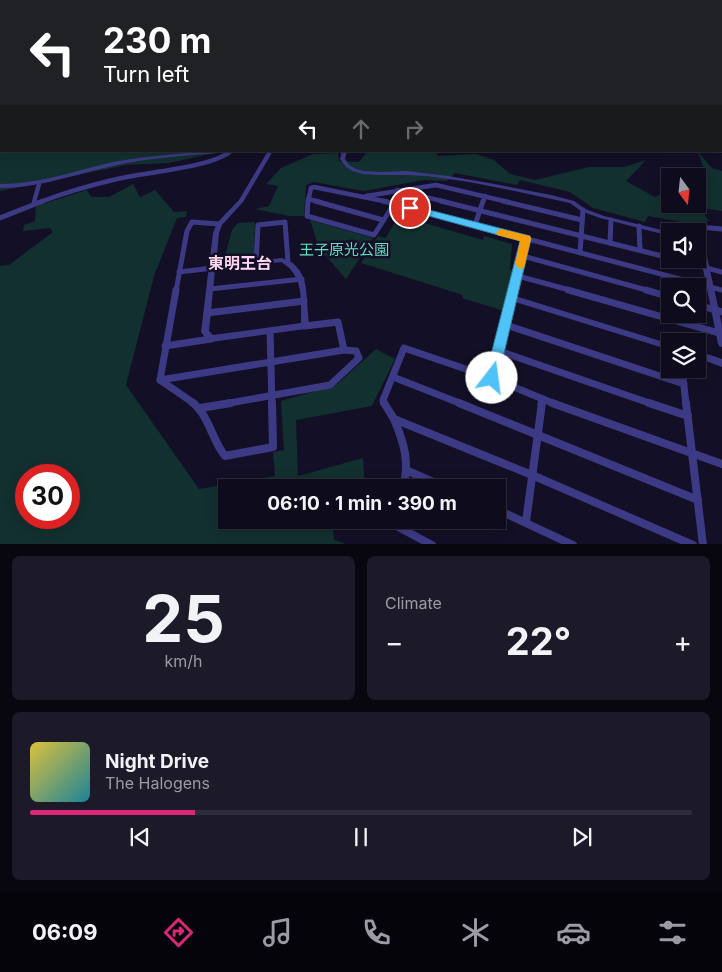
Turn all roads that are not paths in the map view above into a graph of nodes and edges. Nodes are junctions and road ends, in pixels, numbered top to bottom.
1 (220, 152) edge
2 (228, 152) edge
3 (270, 152) edge
4 (345, 152) edge
5 (39, 184) junction
6 (0, 186) edge
7 (397, 190) junction
8 (364, 196) junction
9 (485, 196) junction
10 (308, 199) junction
11 (34, 204) junction
12 (394, 204) junction
13 (479, 210) junction
14 (583, 210) junction
15 (0, 218) edge
16 (383, 220) junction
17 (582, 220) junction
18 (611, 220) junction
19 (219, 224) junction
20 (475, 225) junction
21 (640, 226) junction
22 (706, 228) edge
23 (722, 229) edge
24 (661, 231) edge
25 (581, 236) junction
26 (526, 239) junction
27 (610, 243) junction
28 (640, 250) junction
29 (580, 253) junction
30 (661, 255) edge
31 (523, 256) junction
32 (288, 262) junction
33 (256, 263) junction
34 (212, 268) junction
35 (706, 268) joint
36 (179, 272) junction
37 (722, 272) edge
38 (518, 276) junction
39 (302, 279) junction
40 (710, 287) junction
41 (210, 289) junction
42 (722, 290) edge
43 (661, 295) edge
44 (512, 298) junction
45 (304, 301) junction
46 (706, 308) edge
47 (713, 310) junction
48 (722, 312) edge
49 (207, 313) junction
50 (506, 325) junction
51 (306, 326) junction
52 (270, 331) junction
53 (721, 334) edge
54 (211, 339) junction
55 (661, 344) edge
56 (722, 344) edge
57 (165, 346) junction
58 (344, 350) junction
59 (499, 351) junction
60 (706, 358) edge
61 (272, 363) junction
62 (722, 363) edge
63 (393, 377) junction
64 (492, 378) junction
65 (683, 378) edge
66 (160, 380) junction
67 (684, 384) junction
68 (271, 395) junction
69 (542, 399) junction
70 (200, 408) junction
71 (688, 416) junction
72 (394, 419) junction
73 (538, 433) junction
74 (692, 454) junction
75 (722, 464) edge
76 (408, 470) junction
77 (532, 475) junction
78 (406, 479) edge
79 (428, 479) edge
80 (698, 500) junction
81 (506, 513) edge
82 (526, 522) junction
83 (403, 529) edge
84 (432, 544) edge
85 (573, 544) edge
86 (693, 544) edge
87 (703, 544) edge

1 - 5 street
2 - 11 street
3 - 19 street
4 - 14 street
5 - 6 street
5 - 11 street
7 - 8 street
7 - 9 street
7 - 13 street
8 - 10 street
8 - 12 street
9 - 13 street
9 - 17 street
10 - 16 street
10 - 16 street
11 - 15 street
12 - 16 street
12 - 20 street
13 - 20 street
13 - 25 street
14 - 17 street
14 - 18 street
17 - 25 street
18 - 21 street
18 - 27 street
19 - 34 street
19 - 36 street
20 - 26 street
21 - 24 street
21 - 28 street
22 - 23 street
25 - 27 street
25 - 29 street
26 - 29 street
26 - 31 street
27 - 28 street
28 - 30 street
29 - 40 street
31 - 38 street
31 - 43 street
32 - 33 street
32 - 33 street
32 - 39 street
33 - 34 street
34 - 36 street
34 - 41 street
35 - 37 street
35 - 40 street
36 - 57 street
38 - 44 street
38 - 53 street
39 - 41 street
39 - 45 street
40 - 42 street
40 - 47 street
41 - 49 street
44 - 50 street
44 - 55 street
45 - 49 street
45 - 51 street
46 - 47 street
47 - 48 street
47 - 53 street
49 - 54 street
50 - 59 street
50 - 67 street
51 - 52 street
51 - 58 street
52 - 54 street
52 - 61 street
53 - 56 street
54 - 57 street
57 - 66 street
58 - 61 street
58 - 68 street
59 - 64 street
59 - 71 street
60 - 62 street
61 - 66 street
61 - 68 street
63 - 64 street
63 - 72 street
63 - 73 street
64 - 69 street
65 - 67 street
66 - 70 street
67 - 71 street
68 - 70 street
68 - 70 street
69 - 73 street
69 - 74 street
71 - 74 street
72 - 76 street
72 - 77 street
73 - 77 street
73 - 80 street
74 - 75 street
74 - 80 street
76 - 78 street
76 - 79 street
77 - 82 street
77 - 86 street
80 - 87 street
81 - 82 street
82 - 85 street
83 - 84 street

